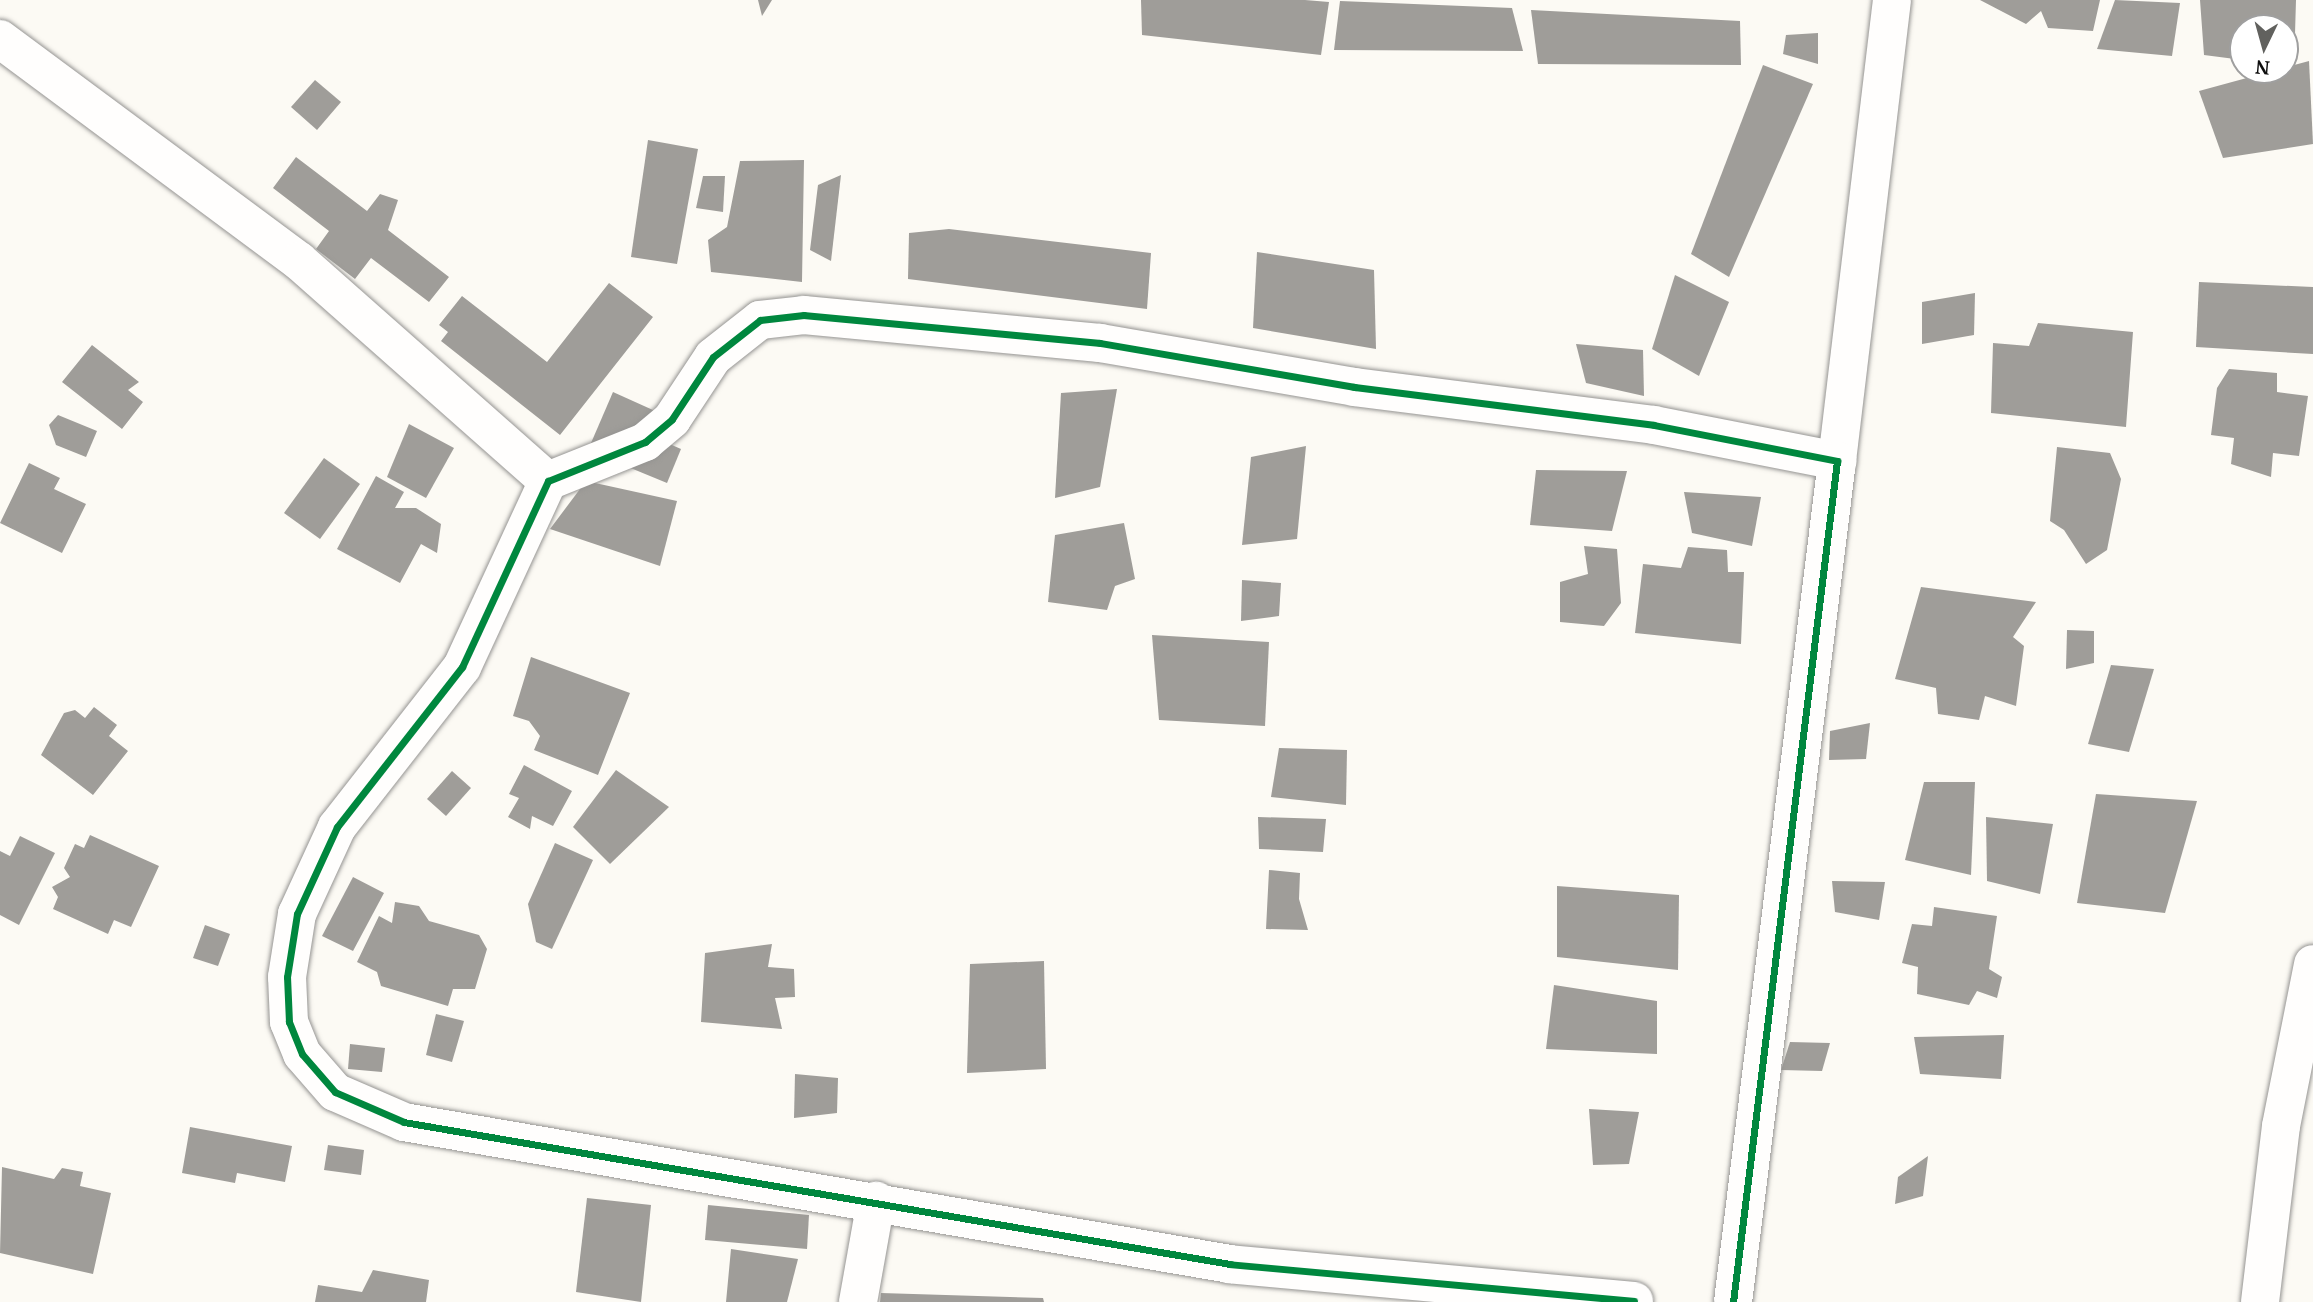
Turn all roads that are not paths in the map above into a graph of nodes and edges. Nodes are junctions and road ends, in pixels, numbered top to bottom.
1 (1892, 0) edge
2 (0, 39) edge
3 (1837, 461) junction
4 (548, 481) junction
5 (2313, 964) edge
6 (876, 1201) junction
7 (858, 1302) edge
8 (1634, 1302) edge
9 (1649, 1302) edge
10 (1733, 1302) edge
11 (2260, 1302) edge

1 - 3 street
2 - 4 street
3 - 4 street
3 - 10 street
4 - 6 street
5 - 11 street
6 - 7 street
6 - 8 street
8 - 9 street

